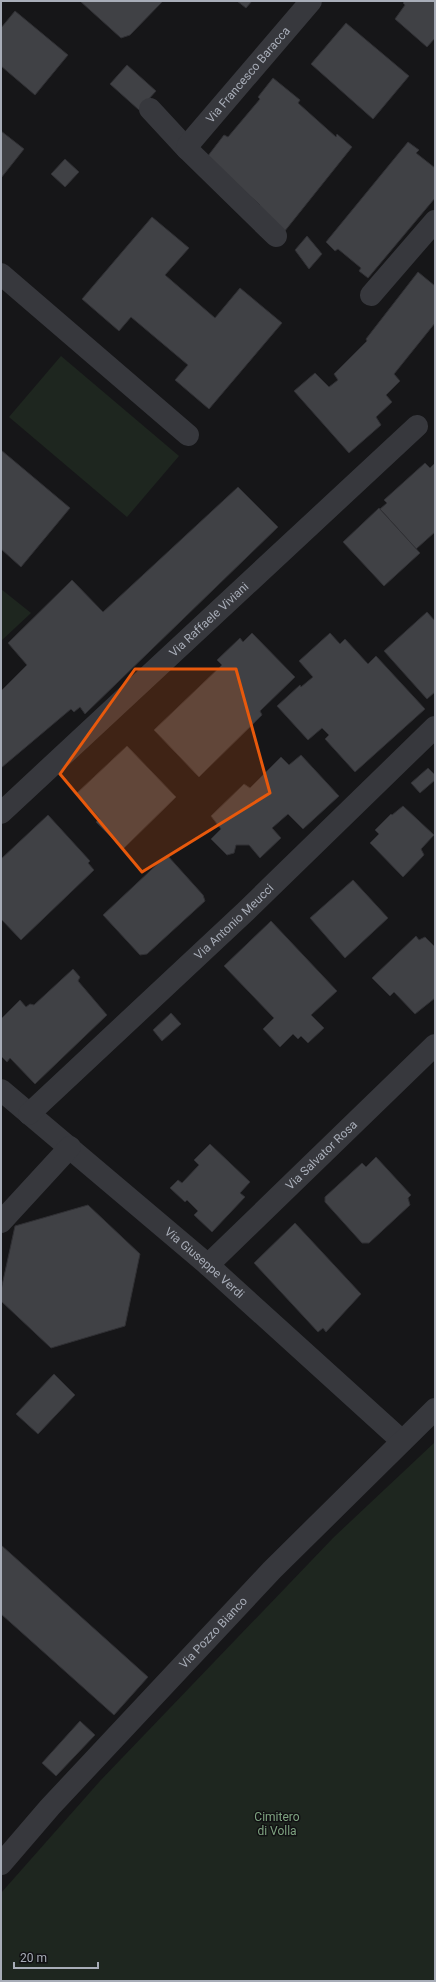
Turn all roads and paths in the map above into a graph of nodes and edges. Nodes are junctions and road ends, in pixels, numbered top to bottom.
1 (311, 1) edge
2 (150, 110) dead end
3 (187, 149) junction
4 (435, 221) edge
5 (276, 236) dead end
6 (1, 274) edge
7 (372, 295) dead end
8 (417, 426) dead end
9 (188, 435) dead end
10 (435, 727) edge
11 (1, 814) edge
12 (435, 1045) edge
13 (1, 1090) edge
14 (29, 1114) junction
15 (70, 1147) junction
16 (1, 1222) edge
17 (208, 1265) junction
18 (435, 1409) edge
19 (402, 1441) junction
20 (1, 1864) edge

1 - 3 street, Via Francesco Baracca
2 - 3 street
3 - 5 street
4 - 7 street
6 - 9 street
8 - 11 street, Via Raffaele Viviani
10 - 14 street, Via Antonio Meucci
12 - 17 street, Via Salvator Rosa
13 - 14 street, Via Giuseppe Verdi
14 - 15 street, Via Giuseppe Verdi
15 - 16 street
15 - 17 street, Via Giuseppe Verdi
17 - 19 street, Via Giuseppe Verdi
18 - 19 street, Via Pozzo Bianco
19 - 20 street, Via Pozzo Bianco

